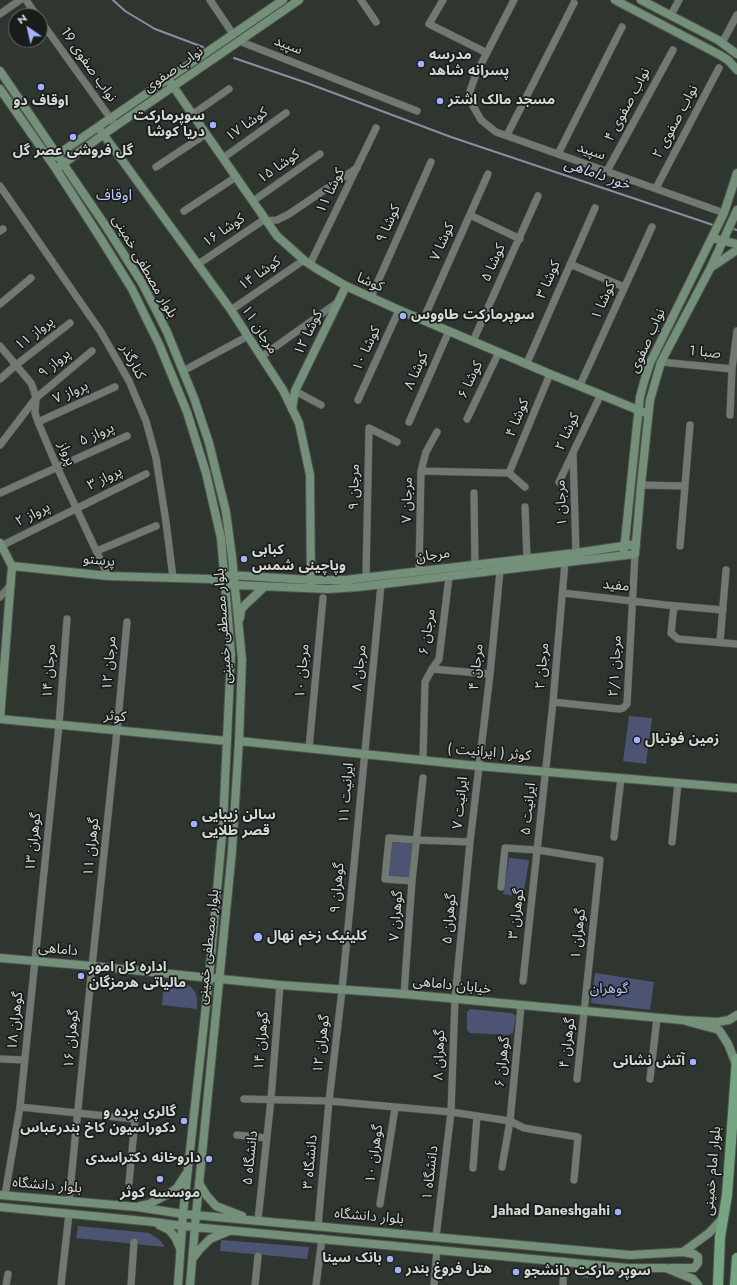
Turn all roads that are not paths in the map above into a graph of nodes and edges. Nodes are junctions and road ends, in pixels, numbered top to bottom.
1 (20, 0) edge
2 (210, 0) edge
3 (282, 0) edge
4 (299, 0) edge
5 (443, 0) edge
6 (514, 0) edge
7 (614, 0) edge
8 (641, 0) edge
9 (679, 0) edge
10 (362, 1) edge
11 (574, 3) dead end
12 (0, 14) edge
13 (671, 15) junction
14 (737, 15) edge
15 (376, 22) dead end
16 (622, 27) dead end
17 (665, 27) junction
18 (48, 31) edge
19 (233, 34) junction
20 (239, 41) junction
21 (722, 43) junction
22 (672, 50) dead end
23 (487, 53) junction
24 (737, 54) edge
25 (719, 68) dead end
26 (737, 70) edge
27 (0, 71) edge
28 (168, 79) junction
29 (173, 87) junction
30 (0, 89) edge
31 (229, 89) dead end
32 (417, 111) dead end
33 (286, 113) dead end
34 (192, 114) junction
35 (110, 119) junction
36 (116, 126) junction
37 (98, 127) junction
38 (376, 128) dead end
39 (104, 134) junction
40 (206, 134) junction
41 (507, 136) junction
42 (320, 154) dead end
43 (558, 154) junction
44 (58, 155) junction
45 (223, 158) junction
46 (50, 160) junction
47 (431, 162) dead end
48 (64, 163) junction
49 (156, 167) dead end
50 (357, 168) junction
51 (56, 169) junction
52 (607, 171) junction
53 (737, 173) edge
54 (488, 174) dead end
55 (236, 177) junction
56 (0, 186) edge
57 (656, 188) junction
58 (538, 196) dead end
59 (253, 201) junction
60 (595, 208) dead end
61 (184, 211) dead end
62 (470, 215) junction
63 (723, 216) junction
64 (735, 216) edge
65 (267, 220) junction
66 (652, 227) dead end
67 (713, 236) junction
68 (520, 239) junction
69 (724, 239) junction
70 (737, 244) edge
71 (737, 250) edge
72 (307, 262) junction
73 (570, 264) junction
74 (198, 265) junction
75 (711, 267) junction
76 (31, 278) dead end
77 (346, 286) junction
78 (624, 287) junction
79 (371, 297) junction
80 (338, 302) junction
81 (0, 304) edge
82 (231, 310) junction
83 (399, 310) junction
84 (423, 320) junction
85 (70, 323) dead end
86 (449, 331) junction
87 (737, 331) edge
88 (248, 336) junction
89 (473, 341) junction
90 (0, 346) edge
91 (92, 350) dead end
92 (499, 352) junction
93 (261, 356) junction
94 (661, 362) junction
95 (527, 364) junction
96 (16, 365) junction
97 (732, 369) junction
98 (183, 371) junction
99 (550, 374) junction
100 (0, 379) edge
101 (580, 386) junction
102 (115, 387) dead end
103 (295, 391) junction
104 (601, 394) junction
105 (36, 398) junction
106 (358, 400) dead end
107 (321, 405) dead end
108 (292, 409) junction
109 (639, 410) junction
110 (648, 414) junction
111 (730, 415) dead end
112 (467, 419) dead end
113 (38, 422) junction
114 (408, 422) dead end
115 (690, 425) dead end
116 (437, 432) dead end
117 (127, 436) dead end
118 (397, 442) dead end
119 (0, 445) edge
120 (573, 452) junction
121 (57, 467) junction
122 (421, 472) junction
123 (509, 473) junction
124 (146, 474) dead end
125 (559, 482) dead end
126 (641, 485) junction
127 (685, 486) junction
128 (525, 487) dead end
129 (0, 493) edge
130 (474, 493) dead end
131 (76, 507) junction
132 (525, 507) dead end
133 (156, 526) dead end
134 (1, 544) edge
135 (636, 544) junction
136 (625, 546) junction
137 (680, 546) dead end
138 (97, 551) junction
139 (576, 553) junction
140 (635, 554) junction
141 (624, 556) junction
142 (527, 558) junction
143 (565, 562) junction
144 (474, 564) junction
145 (12, 566) junction
146 (726, 570) dead end
147 (500, 571) junction
148 (419, 572) junction
149 (476, 574) junction
150 (224, 575) junction
151 (108, 576) junction
152 (234, 576) junction
153 (449, 577) junction
154 (173, 578) junction
155 (366, 578) junction
156 (210, 579) junction
157 (225, 584) junction
158 (310, 584) junction
159 (11, 585) junction
160 (381, 585) junction
161 (234, 586) junction
162 (264, 587) junction
163 (563, 593) junction
164 (0, 597) edge
165 (323, 598) dead end
166 (633, 601) junction
167 (674, 606) junction
168 (723, 610) junction
169 (67, 620) dead end
170 (127, 622) dead end
171 (239, 623) junction
172 (720, 642) junction
173 (737, 644) edge
174 (432, 669) junction
175 (490, 674) junction
176 (553, 702) junction
177 (0, 719) edge
178 (59, 725) junction
179 (117, 731) junction
180 (227, 740) junction
181 (239, 741) junction
182 (309, 748) junction
183 (364, 753) junction
184 (423, 759) junction
185 (478, 766) junction
186 (546, 771) junction
187 (423, 778) dead end
188 (621, 778) junction
189 (678, 783) junction
190 (737, 788) edge
191 (356, 836) joint
192 (614, 837) dead end
193 (416, 840) junction
194 (470, 842) junction
195 (672, 842) dead end
196 (538, 850) junction
197 (412, 881) junction
198 (501, 887) dead end
199 (0, 958) edge
200 (36, 961) junction
201 (92, 966) junction
202 (209, 978) junction
203 (219, 979) junction
204 (523, 981) dead end
205 (280, 985) junction
206 (342, 990) junction
207 (404, 994) junction
208 (455, 999) junction
209 (521, 1006) junction
210 (585, 1011) junction
211 (737, 1015) edge
212 (657, 1018) junction
213 (682, 1020) junction
214 (0, 1058) edge
215 (737, 1059) edge
216 (25, 1060) junction
217 (736, 1064) edge
218 (577, 1079) dead end
219 (650, 1079) dead end
220 (244, 1099) dead end
221 (271, 1099) junction
222 (329, 1101) junction
223 (20, 1107) junction
224 (395, 1108) junction
225 (451, 1112) junction
226 (78, 1114) junction
227 (477, 1116) junction
228 (510, 1121) junction
229 (238, 1135) dead end
230 (266, 1138) junction
231 (502, 1167) dead end
232 (473, 1168) dead end
233 (188, 1169) junction
234 (574, 1180) dead end
235 (129, 1183) dead end
236 (199, 1183) junction
237 (3, 1195) edge
238 (69, 1201) junction
239 (380, 1204) dead end
240 (0, 1207) edge
241 (136, 1207) junction
242 (69, 1214) junction
243 (183, 1214) junction
244 (196, 1215) junction
245 (723, 1218) junction
246 (254, 1220) junction
247 (145, 1221) junction
248 (183, 1226) junction
249 (318, 1226) junction
250 (195, 1227) junction
251 (233, 1230) junction
252 (436, 1237) junction
253 (322, 1238) junction
254 (134, 1242) dead end
255 (437, 1249) junction
256 (181, 1252) junction
257 (683, 1252) junction
258 (258, 1256) dead end
259 (737, 1258) edge
260 (193, 1259) junction
261 (564, 1261) junction
262 (666, 1268) junction
263 (8, 1274) dead end
264 (736, 1279) edge
265 (6, 1285) edge
266 (61, 1285) edge
267 (131, 1285) edge
268 (178, 1285) edge
269 (190, 1285) edge
270 (255, 1285) edge
271 (316, 1285) edge
272 (434, 1285) edge
273 (563, 1285) edge
274 (698, 1285) edge
275 (718, 1285) edge

1 - 12 street
2 - 19 street
3 - 19 street, نواب صفوی
4 - 20 street, نواب صفوی
5 - 23 street
6 - 23 street
7 - 17 street
8 - 13 street
9 - 13 street
10 - 15 street
11 - 41 street
13 - 17 street
13 - 21 street
14 - 21 street
16 - 43 street
17 - 26 street
18 - 35 street, نواب صفوی 19
19 - 28 street, نواب صفوی
20 - 29 street, نواب صفوی
20 - 32 street, سپید
21 - 24 street
22 - 52 street, نواب صفوی ۴
23 - 41 street, سپید
25 - 57 street, نواب صفوی ۲
27 - 44 street, بلوار مصطفی خمینی
28 - 29 street, کوشا
28 - 35 street, نواب صفوی
29 - 34 street, کوشا
29 - 36 street, نواب صفوی
30 - 46 street, بلوار مصطفی خمینی
31 - 34 street
33 - 45 street, کوشا ۱۷
34 - 40 street, کوشا
35 - 36 street, نواب صفوی 19
35 - 37 street, نواب صفوی
36 - 39 street, نواب صفوی
37 - 39 street, مرجان ۱۱
37 - 44 street, نواب صفوی
38 - 50 street, کوشا ۱۱
39 - 48 street, نواب صفوی
39 - 74 street, مرجان ۱۱
40 - 45 street, کوشا
40 - 49 street
41 - 43 street, سپید
42 - 59 street, کوشا ۱۵
43 - 52 street, سپید
44 - 46 street, نواب صفوی
44 - 48 street, بلوار مصطفی خمینی
45 - 55 street, کوشا
46 - 51 street, بلوار مصطفی خمینی
47 - 79 street, کوشا ۹
48 - 51 street, نواب صفوی
48 - 98 street, بلوار مصطفی خمینی
50 - 65 street, کوشا ۱۶
50 - 72 street, کوشا ۱۱
51 - 150 street, بلوار مصطفی خمینی
52 - 57 street, سپید
53 - 63 street, نواب صفوی
54 - 62 street, کوشا ۷
55 - 59 street, کوشا
55 - 61 street
56 - 154 street, کنارگذر
57 - 63 street, سپید
58 - 68 street, کوشا ۵
59 - 65 street, کوشا
60 - 73 street, کوشا ۳
62 - 68 street
62 - 84 street, کوشا ۷
63 - 64 street
63 - 67 street, نواب صفوی
64 - 69 street, نواب صفوی
65 - 72 street, کوشا
65 - 74 street, کوشا ۱۶
66 - 78 street, کوشا ۱
67 - 69 street
67 - 109 street, نواب صفوی
68 - 89 street, کوشا ۵
69 - 70 street
69 - 75 street, نواب صفوی
71 - 75 street
72 - 77 street, کوشا
72 - 82 street, کوشا ۱۴
73 - 78 street
73 - 95 street, کوشا ۳
74 - 82 street, مرجان ۱۱
75 - 94 street, نواب صفوی
76 - 81 street
77 - 79 street, کوشا
77 - 80 street, کوشا ۱۲
78 - 101 street, کوشا ۱
79 - 83 street, کوشا
80 - 93 street
80 - 103 street, کوشا ۱۲
82 - 88 street, مرجان ۱۱
83 - 84 street, کوشا
83 - 106 street, کوشا ۱۰
84 - 86 street, کوشا
85 - 96 street, پرواز ۱۱
86 - 89 street, کوشا
86 - 114 street, کوشا ۸
87 - 97 street, صبا 1
88 - 93 street, مرجان ۱۱
88 - 98 street
89 - 92 street, کوشا
90 - 96 street, پرواز
91 - 105 street, پرواز ۹
92 - 95 street, کوشا
92 - 112 street, کوشا ۶
93 - 108 street, مرجان ۱۱
94 - 97 street, صبا 1
94 - 110 street, نواب صفوی
95 - 99 street, کوشا
96 - 100 street, پرواز ۱۱
96 - 105 street, پرواز
97 - 111 street
98 - 152 street, بلوار مصطفی خمینی
99 - 101 street, کوشا
99 - 123 street, کوشا ۴
101 - 104 street, کوشا
102 - 113 street, پرواز ۷
103 - 107 street
103 - 108 street, کوشا ۱۲
104 - 109 street, کوشا
104 - 120 street, کوشا ۲
105 - 113 street, پرواز
105 - 119 street, پرواز ۹
108 - 158 street, مرجان ۱۱
109 - 110 street, کوشا
109 - 136 street, نواب صفوی
110 - 126 street, نواب صفوی
113 - 121 street, پرواز
115 - 127 street
116 - 122 street, مرجان ۷
117 - 121 street, پرواز ۵
118 - 155 street, مرجان ۹
120 - 125 street, کوشا ۲
120 - 139 street, مرجان ۱
121 - 129 street, پرواز ۵
121 - 131 street, پرواز
122 - 123 street
122 - 148 street, مرجان ۷
123 - 128 street
124 - 131 street, پرواز ۳
126 - 127 street
126 - 135 street, نواب صفوی
127 - 137 street
130 - 144 street
131 - 134 street, پرواز ۲
131 - 138 street, پرواز
132 - 142 street
133 - 138 street
134 - 145 street
135 - 136 street, مرجان
135 - 140 street, نواب صفوی
136 - 139 street, مرجان
136 - 141 street, نواب صفوی
138 - 151 street, پرواز
139 - 142 street, مرجان
140 - 141 street, مرجان
140 - 166 street, مرجان ۲/۱
141 - 143 street, مرجان
142 - 144 street, مرجان
143 - 147 street, مرجان
143 - 163 street, مرجان ۲
144 - 148 street, مرجان
144 - 149 street
145 - 151 street, پرستو
145 - 159 street
146 - 168 street
147 - 149 street, مرجان
147 - 175 street, مرجان ۴
148 - 155 street, مرجان
149 - 153 street, مرجان
150 - 152 street, مرجان
150 - 156 street
150 - 157 street, بلوار مصطفی خمینی
151 - 154 street, پرستو
152 - 158 street, مرجان
152 - 161 street, بلوار مصطفی خمینی
153 - 160 street, مرجان
153 - 174 street, مرجان ۶
154 - 156 street, پرستو
155 - 158 street, مرجان
156 - 157 street, مرجان
157 - 161 street, مرجان
157 - 180 street, بلوار مصطفی خمینی
158 - 160 street, مرجان
158 - 162 street, مرجان
159 - 164 street
159 - 177 street
160 - 183 street, مرجان ۸
161 - 162 street, مرجان
161 - 171 street, بلوار مصطفی خمینی
162 - 171 street
163 - 166 street, مفید
163 - 176 street, مرجان ۲
165 - 182 street, مرجان ۱۰
166 - 167 street, مفید
166 - 176 street, مرجان ۲/۱
167 - 168 street, مفید
167 - 172 street
168 - 172 street
169 - 178 street, مرجان ۱۴
170 - 179 street, مرجان ۱۲
171 - 181 street, بلوار مصطفی خمینی
172 - 173 street
174 - 175 street
174 - 184 street, مرجان ۶
175 - 185 street, مرجان ۴
176 - 186 street, مرجان ۲
177 - 178 street, کوثر
178 - 179 street, کوثر
178 - 200 street, گوهران ۱۳
179 - 180 street, کوثر
179 - 201 street, گوهران ۱۱
180 - 202 street, بلوار مصطفی خمینی
181 - 182 street, کوثر ( ایرانیت )
181 - 203 street, بلوار مصطفی خمینی
182 - 183 street, کوثر ( ایرانیت )
183 - 184 street, کوثر ( ایرانیت )
183 - 191 street, ایرانیت ۱۱
184 - 185 street, کوثر ( ایرانیت )
185 - 186 street, کوثر ( ایرانیت )
185 - 194 street, ایرانیت ۷
186 - 188 street, کوثر ( ایرانیت )
186 - 196 street, ایرانیت ۵
187 - 193 street, گوهران ۷
188 - 189 street, کوثر ( ایرانیت )
188 - 192 street
189 - 190 street, کوثر ( ایرانیت )
189 - 195 street
191 - 206 street, گوهران ۹
193 - 194 street
193 - 197 street, گوهران ۷
193 - 197 street
194 - 208 street, گوهران ۵
196 - 198 street
196 - 204 street, گوهران ۳
196 - 210 street, گوهران ۱
197 - 207 street, گوهران ۷
199 - 200 street, داماهی
200 - 201 street, داماهی
200 - 216 street, گوهران ۱۸
201 - 202 street, داماهی
201 - 226 street, گوهران ۱۶
202 - 203 street, داماهی
202 - 233 street, بلوار مصطفی خمینی
203 - 205 street, خیابان داماهی
203 - 236 street, بلوار مصطفی خمینی
205 - 206 street, خیابان داماهی
205 - 221 street, گوهران ۱۴
206 - 207 street, خیابان داماهی
206 - 222 street, گوهران ۱۲
207 - 208 street, خیابان داماهی
208 - 209 street, خیابان داماهی
208 - 225 street, گوهران ۸
209 - 210 street, خیابان داماهی
209 - 228 street, گوهران ۶
210 - 212 street, خیابان داماهی
210 - 218 street, گوهران ۴
211 - 213 street, خیابان داماهی
212 - 213 street, خیابان داماهی
212 - 219 street
213 - 217 street, خیابان داماهی
214 - 216 street
215 - 217 main road, بلوار امام خمینی
216 - 223 street, گوهران ۱۸
217 - 245 main road, بلوار امام خمینی
220 - 221 street
221 - 222 street
221 - 230 street, دانشگاه ۵
222 - 224 street
222 - 249 street, دانشگاه ۳
223 - 226 street
223 - 237 street, گوهران ۱۸
224 - 225 street
224 - 239 street, گوهران ۱۰
225 - 227 street
225 - 252 street, دانشگاه ۱
226 - 235 street
226 - 238 street, گوهران ۱۶
227 - 228 street
227 - 232 street
228 - 231 street, گوهران ۶
228 - 234 street
229 - 230 street
230 - 246 street, دانشگاه ۵
233 - 241 street
233 - 243 street, بلوار مصطفی خمینی
236 - 244 street, بلوار مصطفی خمینی
236 - 246 street
237 - 238 street, بلوار دانشگاه
238 - 241 street, بلوار دانشگاه
240 - 242 street, بلوار دانشگاه
241 - 243 street, بلوار دانشگاه
242 - 247 street, بلوار دانشگاه
242 - 266 street
243 - 244 street, بلوار دانشگاه
243 - 248 street, بلوار مصطفی خمینی
244 - 246 street, بلوار دانشگاه
244 - 250 street, بلوار مصطفی خمینی
245 - 257 street
245 - 275 main road, بلوار امام خمینی
246 - 249 street, بلوار دانشگاه
247 - 248 street, بلوار دانشگاه
247 - 256 street
248 - 250 street, بلوار دانشگاه
248 - 256 street, بلوار مصطفی خمینی
249 - 252 street, بلوار دانشگاه
250 - 251 street, بلوار دانشگاه
250 - 260 street, بلوار مصطفی خمینی
251 - 253 street, بلوار دانشگاه
251 - 260 street
252 - 257 street, بلوار دانشگاه
253 - 255 street, بلوار دانشگاه
253 - 271 street
254 - 267 street
255 - 261 street, بلوار دانشگاه
255 - 272 street
256 - 268 street, بلوار مصطفی خمینی
257 - 262 street
258 - 270 street
259 - 264 main road
260 - 269 street, بلوار مصطفی خمینی
261 - 262 street, بلوار دانشگاه
261 - 273 street
262 - 274 street, بلوار دانشگاه
263 - 265 street

